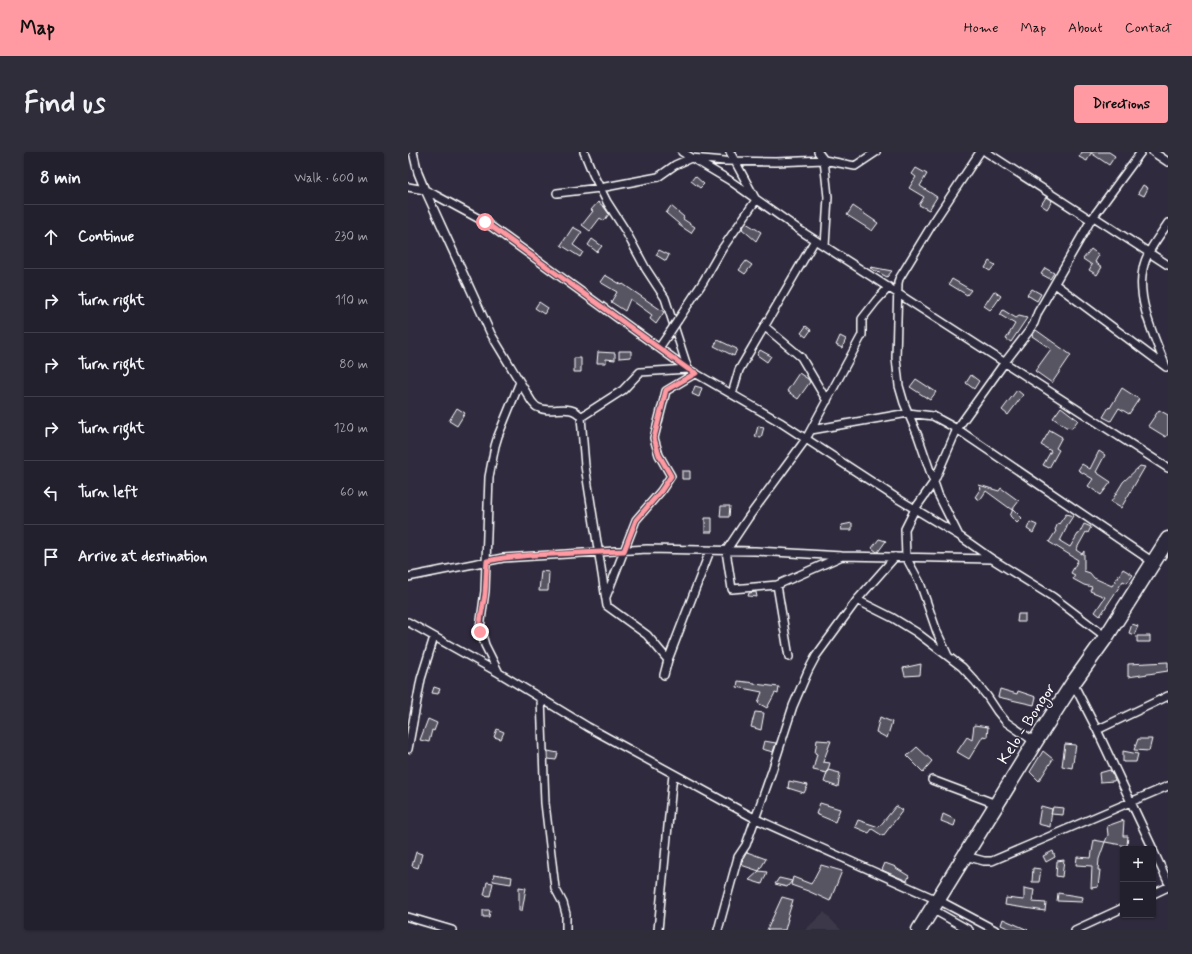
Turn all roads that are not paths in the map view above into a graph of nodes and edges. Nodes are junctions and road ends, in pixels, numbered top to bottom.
1 (413, 152) edge
2 (584, 152) edge
3 (682, 152) edge
4 (730, 152) edge
5 (818, 152) edge
6 (876, 152) edge
7 (980, 152) edge
8 (986, 152) edge
9 (1141, 152) edge
10 (1153, 152) edge
11 (691, 158) junction
12 (824, 160) junction
13 (734, 161) junction
14 (1168, 162) edge
15 (408, 187) edge
16 (600, 188) junction
17 (425, 190) junction
18 (557, 193) dead end
19 (756, 200) junction
20 (1092, 218) junction
21 (1168, 223) edge
22 (815, 240) junction
23 (825, 246) junction
24 (1149, 252) junction
25 (1168, 265) edge
26 (1055, 284) junction
27 (889, 287) junction
28 (898, 293) junction
29 (764, 326) junction
30 (659, 348) junction
31 (1005, 362) junction
32 (1167, 368) edge
33 (688, 369) junction
34 (696, 373) junction
35 (520, 382) junction
36 (732, 394) junction
37 (827, 402) junction
38 (908, 413) junction
39 (581, 417) junction
40 (956, 429) junction
41 (811, 430) junction
42 (806, 439) junction
43 (1168, 468) edge
44 (934, 482) junction
45 (915, 509) junction
46 (958, 534) junction
47 (1168, 539) edge
48 (710, 550) junction
49 (624, 551) junction
50 (726, 551) junction
51 (599, 552) junction
52 (842, 556) junction
53 (895, 557) junction
54 (906, 557) junction
55 (992, 559) junction
56 (487, 561) junction
57 (1153, 562) junction
58 (408, 577) edge
59 (777, 585) junction
60 (606, 597) junction
61 (857, 600) junction
62 (408, 622) edge
63 (434, 637) junction
64 (1106, 637) junction
65 (948, 656) junction
66 (789, 657) dead end
67 (668, 660) junction
68 (499, 673) junction
69 (664, 675) dead end
70 (1073, 683) junction
71 (1168, 696) edge
72 (541, 699) junction
73 (1097, 730) junction
74 (1035, 742) junction
75 (408, 749) edge
76 (673, 774) junction
77 (932, 780) dead end
78 (1168, 786) edge
79 (1131, 803) junction
80 (996, 804) junction
81 (756, 818) junction
82 (1152, 846) edge
83 (965, 856) junction
84 (1156, 856) edge
85 (1168, 882) edge
86 (1168, 887) edge
87 (1156, 893) edge
88 (935, 905) junction
89 (1120, 909) edge
90 (408, 917) edge
91 (978, 921) junction
92 (452, 930) edge
93 (566, 930) edge
94 (658, 930) edge
95 (718, 930) edge
96 (919, 930) edge
97 (969, 930) edge
98 (983, 930) edge
99 (995, 930) edge
100 (1075, 930) edge

1 - 17 street
2 - 16 street
3 - 11 street
4 - 13 street
5 - 12 street
6 - 12 street
7 - 28 street
8 - 20 street
9 - 20 street
10 - 14 street
11 - 13 street
11 - 16 street
11 - 19 street
12 - 13 street
12 - 23 street
13 - 19 street
15 - 17 street
16 - 18 street
16 - 33 street
17 - 30 street
17 - 35 street
19 - 22 street
19 - 30 street, bridge
20 - 24 street
20 - 26 street
21 - 24 street
22 - 23 street
22 - 29 street
23 - 27 street
24 - 25 street
24 - 32 street
26 - 31 street
26 - 32 street
27 - 28 street
27 - 37 street
28 - 31 street
28 - 38 street
29 - 36 street
29 - 37 street
30 - 33 street
31 - 40 street
31 - 43 street
33 - 34 street
33 - 39 street
34 - 36 street
34 - 49 street
35 - 39 street
35 - 56 street
36 - 42 street
37 - 41 street
38 - 40 street
38 - 41 street
38 - 44 street
39 - 51 street
40 - 44 street
40 - 57 street
41 - 42 street
42 - 45 street
42 - 50 street
44 - 45 street
44 - 46 street
45 - 46 street
45 - 54 street
46 - 55 street
47 - 57 highway, Kelo - Bongor
48 - 49 street
48 - 50 street
48 - 67 street
49 - 51 street
49 - 60 street
50 - 52 street
50 - 59 street
51 - 56 street
51 - 60 street
52 - 53 street
52 - 59 street
53 - 54 street
53 - 61 street
54 - 55 street
54 - 65 street
55 - 64 street
56 - 58 street
56 - 68 street
57 - 64 highway, Kelo - Bongor
59 - 66 street
60 - 67 street
61 - 65 street
61 - 81 street
62 - 63 street
63 - 68 street
63 - 75 street
64 - 70 highway, Kelo - Bongor
65 - 74 street
67 - 69 street
68 - 72 street
70 - 73 street
70 - 74 highway, Kelo - Bongor
71 - 73 street
72 - 76 street
72 - 93 street
73 - 79 street
74 - 80 highway, Kelo - Bongor
76 - 81 street
76 - 94 street
77 - 80 street
78 - 79 street
79 - 82 street
79 - 83 street
80 - 83 highway, Kelo - Bongor
81 - 88 street
81 - 95 street
83 - 88 highway, Kelo - Bongor
84 - 85 street
86 - 87 street
88 - 91 street
88 - 96 highway, Kelo - Bongor
88 - 97 street
89 - 100 street
90 - 92 street
91 - 98 street
91 - 99 street

